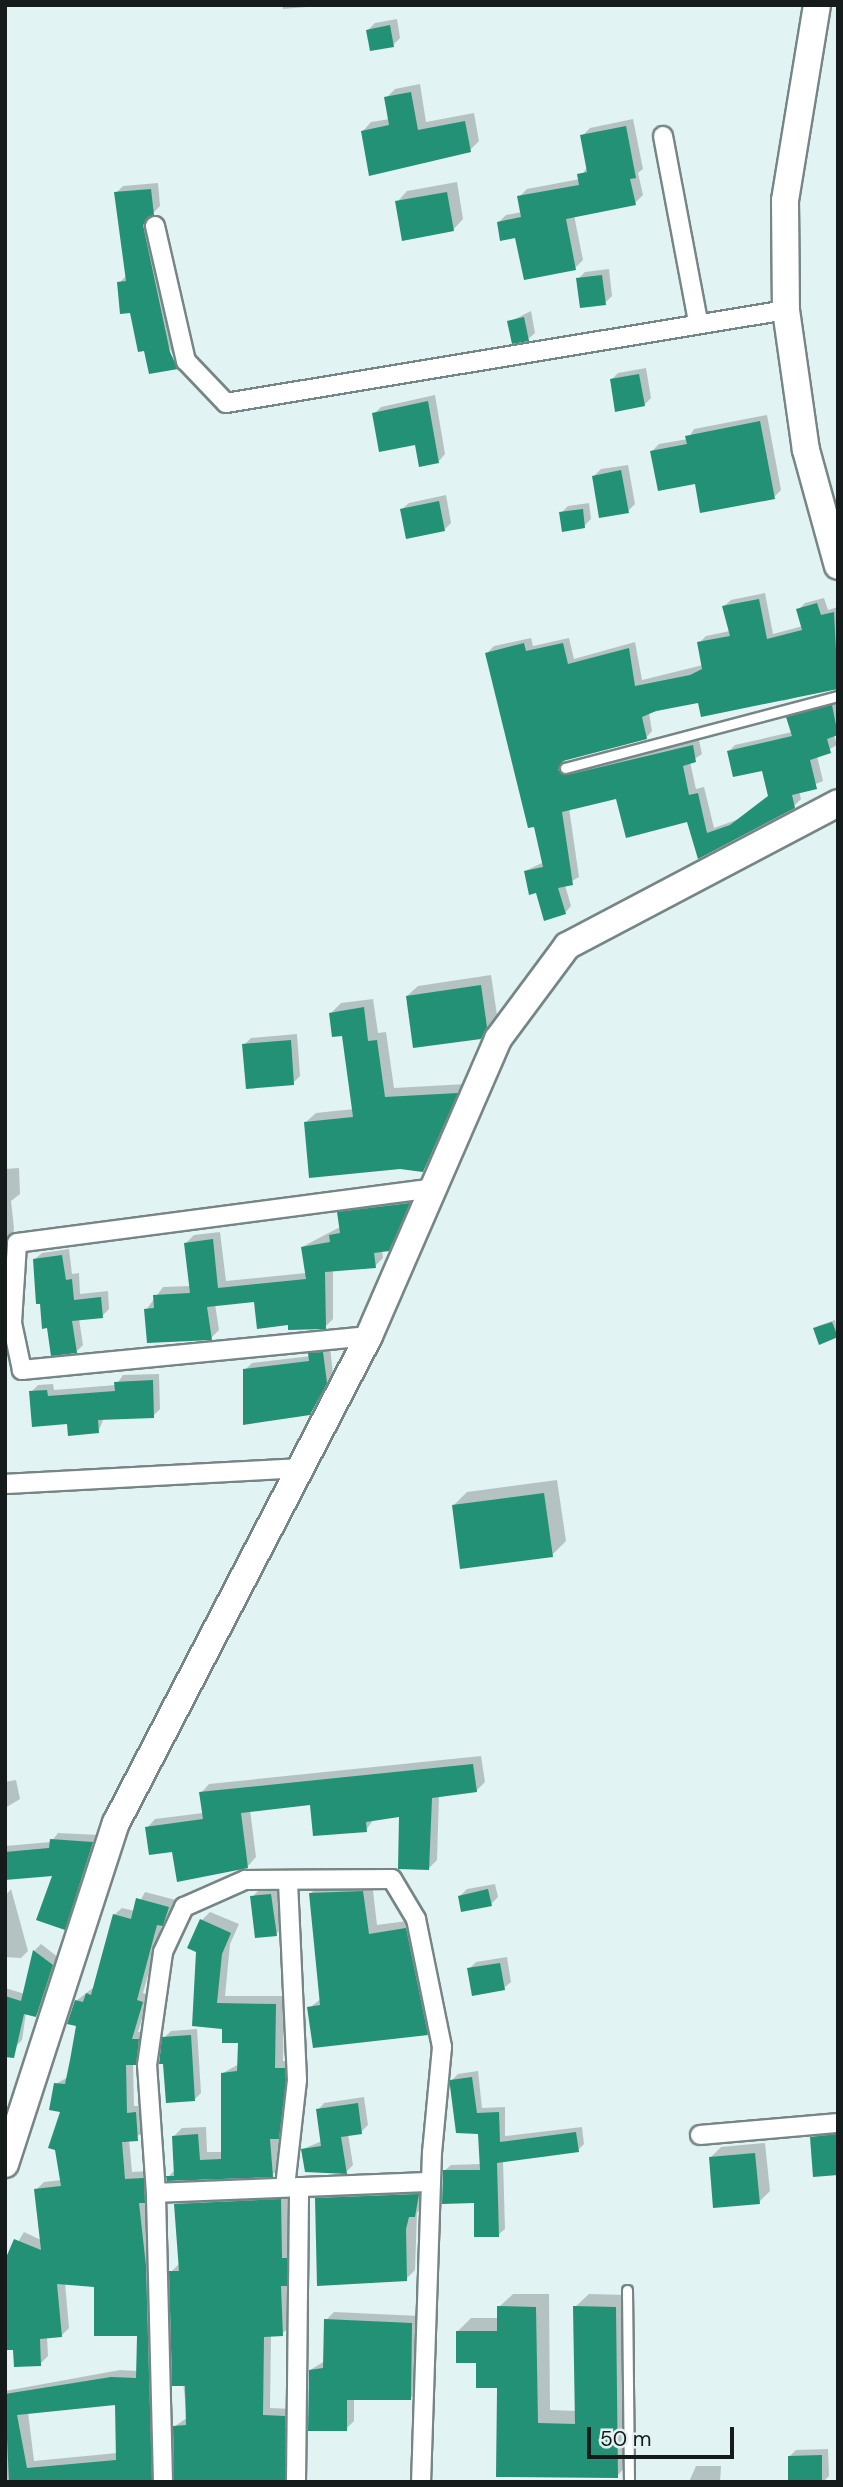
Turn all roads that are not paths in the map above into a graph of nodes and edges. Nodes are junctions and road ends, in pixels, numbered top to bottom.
1 (817, 5) edge
2 (663, 136) dead end
3 (155, 226) dead end
4 (786, 310) junction
5 (698, 321) junction
6 (838, 566) edge
7 (838, 696) edge
8 (565, 768) dead end
9 (838, 803) edge
10 (434, 1188) junction
11 (369, 1336) junction
12 (303, 1468) junction
13 (5, 1484) edge
14 (288, 1880) junction
15 (838, 2123) edge
16 (700, 2135) dead end
17 (5, 2164) edge
18 (430, 2182) junction
19 (292, 2187) junction
20 (156, 2193) junction
21 (628, 2290) dead end
22 (163, 2482) edge
23 (296, 2482) edge
24 (421, 2482) edge
25 (629, 2482) edge

1 - 4 street
2 - 5 street
3 - 5 street
4 - 5 street
4 - 6 street
7 - 8 lane
9 - 10 street
10 - 11 street
10 - 11 street
11 - 12 street
12 - 13 street
12 - 17 street
14 - 18 street
14 - 19 street
14 - 20 street
15 - 16 street
18 - 19 street
18 - 24 street
19 - 20 street
19 - 23 street
20 - 22 street
21 - 25 lane

